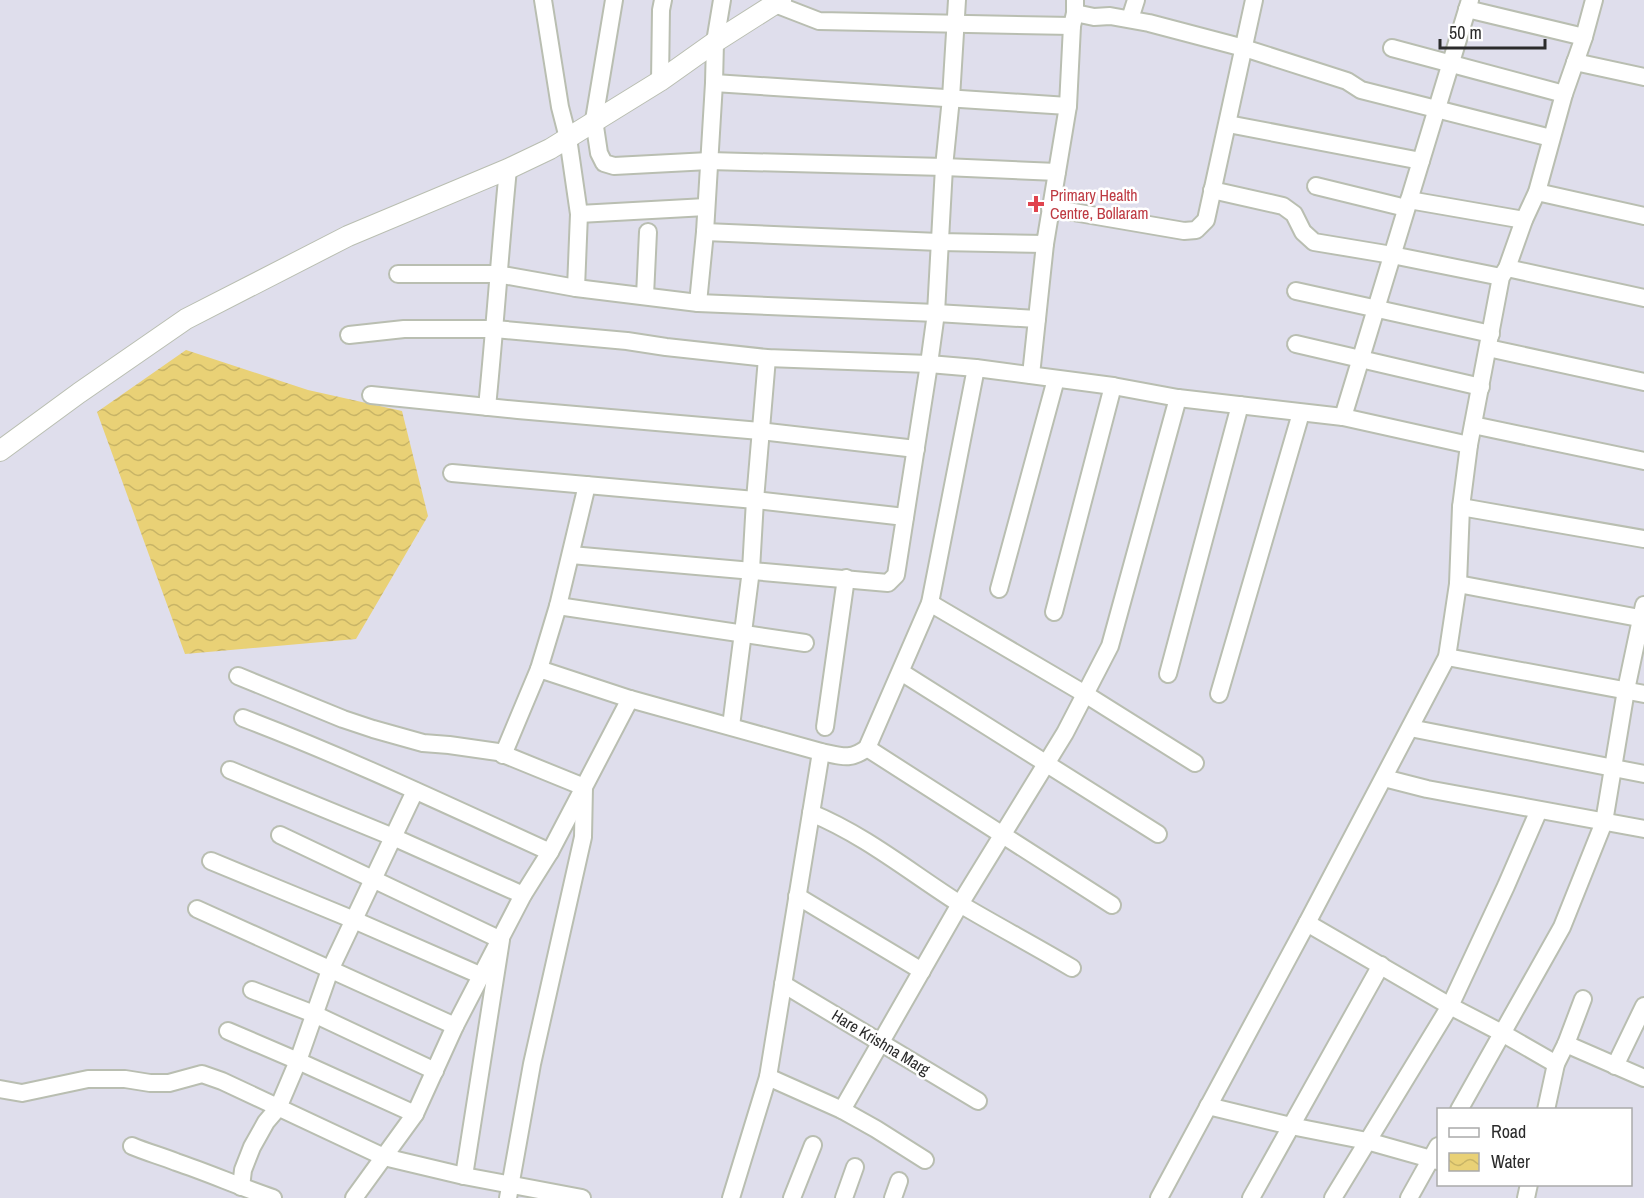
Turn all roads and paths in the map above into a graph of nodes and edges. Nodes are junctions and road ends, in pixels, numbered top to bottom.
1 (543, 0) edge
2 (614, 0) edge
3 (663, 0) edge
4 (722, 0) edge
5 (957, 0) edge
6 (1136, 0) edge
7 (1254, 0) edge
8 (1594, 0) edge
9 (777, 1) edge
10 (1469, 5) edge
11 (1074, 13) edge
12 (1130, 20) junction
13 (955, 24) junction
14 (1584, 37) junction
15 (714, 42) junction
16 (1244, 48) junction
17 (1392, 48) dead end
18 (1575, 62) junction
19 (1451, 63) junction
20 (1644, 77) edge
21 (660, 81) junction
22 (714, 83) junction
23 (1564, 94) junction
24 (951, 98) junction
25 (1068, 106) junction
26 (1437, 109) junction
27 (594, 120) junction
28 (1228, 124) junction
29 (567, 138) junction
30 (1551, 138) junction
31 (709, 161) junction
32 (1421, 161) junction
33 (944, 167) junction
34 (508, 170) junction
35 (1057, 172) junction
36 (1316, 186) dead end
37 (1212, 190) junction
38 (1537, 192) junction
39 (1408, 204) junction
40 (706, 207) junction
41 (1050, 208) junction
42 (579, 214) junction
43 (1644, 216) edge
44 (1524, 220) junction
45 (648, 232) dead end
46 (705, 232) junction
47 (939, 242) junction
48 (1045, 244) junction
49 (1392, 255) junction
50 (1504, 272) junction
51 (398, 274) dead end
52 (497, 274) junction
53 (576, 288) junction
54 (1296, 291) dead end
55 (645, 297) junction
56 (1644, 298) edge
57 (698, 303) junction
58 (1376, 309) junction
59 (936, 313) junction
60 (1037, 319) junction
61 (495, 329) junction
62 (349, 336) dead end
63 (1490, 341) junction
64 (1296, 344) dead end
65 (767, 358) junction
66 (1360, 359) junction
67 (929, 364) junction
68 (976, 368) junction
69 (1031, 375) junction
70 (1056, 378) junction
71 (1644, 381) edge
72 (1113, 387) junction
73 (1481, 387) junction
74 (371, 395) dead end
75 (1178, 398) junction
76 (1240, 405) junction
77 (487, 407) junction
78 (1301, 412) junction
79 (1343, 417) junction
80 (1473, 425) junction
81 (760, 431) junction
82 (1469, 445) junction
83 (916, 449) junction
84 (0, 451) edge
85 (1644, 461) edge
86 (452, 473) dead end
87 (587, 485) junction
88 (755, 500) junction
89 (1461, 507) junction
90 (905, 517) junction
91 (1644, 539) edge
92 (571, 555) junction
93 (751, 570) junction
94 (846, 578) junction
95 (1458, 584) junction
96 (999, 589) dead end
97 (930, 603) junction
98 (558, 606) junction
99 (1054, 612) dead end
100 (1643, 614) edge
101 (744, 634) junction
102 (806, 643) dead end
103 (1447, 657) junction
104 (539, 669) junction
105 (901, 672) junction
106 (1168, 674) dead end
107 (238, 676) dead end
108 (1626, 690) junction
109 (1085, 694) junction
110 (1219, 694) dead end
111 (1644, 694) edge
112 (630, 699) junction
113 (243, 718) dead end
114 (731, 726) junction
115 (825, 727) dead end
116 (1410, 728) junction
117 (867, 748) junction
118 (821, 752) junction
119 (503, 754) junction
120 (1047, 763) junction
121 (1196, 763) dead end
122 (1614, 768) junction
123 (231, 770) dead end
124 (1644, 774) edge
125 (1384, 778) junction
126 (584, 787) junction
127 (415, 791) junction
128 (1539, 810) junction
129 (811, 813) junction
130 (1604, 822) junction
131 (1644, 829) edge
132 (1002, 834) junction
133 (1158, 834) dead end
134 (280, 835) dead end
135 (393, 837) junction
136 (550, 852) junction
137 (211, 861) dead end
138 (373, 879) junction
139 (524, 895) junction
140 (797, 896) junction
141 (960, 904) junction
142 (1112, 905) dead end
143 (197, 909) dead end
144 (354, 920) junction
145 (1307, 923) junction
146 (501, 940) junction
147 (1381, 965) junction
148 (1072, 968) dead end
149 (330, 970) junction
150 (922, 971) junction
151 (482, 976) junction
152 (783, 984) junction
153 (252, 990) dead end
154 (1583, 999) dead end
155 (1450, 1006) junction
156 (1644, 1006) edge
157 (314, 1014) junction
158 (455, 1026) junction
159 (228, 1031) dead end
160 (1502, 1033) junction
161 (881, 1042) junction
162 (1566, 1044) junction
163 (298, 1060) junction
164 (1556, 1064) junction
165 (1615, 1066) junction
166 (435, 1071) junction
167 (768, 1077) junction
168 (1644, 1078) edge
169 (0, 1089) edge
170 (978, 1101) dead end
171 (1208, 1106) junction
172 (278, 1108) junction
173 (1460, 1108) edge
174 (1546, 1108) edge
175 (842, 1110) junction
176 (415, 1114) junction
177 (1291, 1126) junction
178 (1367, 1141) junction
179 (813, 1145) dead end
180 (132, 1146) dead end
181 (1436, 1155) edge
182 (384, 1157) junction
183 (925, 1161) dead end
184 (855, 1167) dead end
185 (464, 1176) junction
186 (899, 1180) dead end
187 (241, 1188) junction
188 (510, 1191) edge
189 (273, 1198) edge
190 (354, 1198) edge
191 (582, 1198) edge
192 (731, 1198) edge
193 (792, 1198) edge
194 (844, 1198) edge
195 (893, 1198) edge
196 (1159, 1198) edge
197 (1251, 1198) edge
198 (1333, 1198) edge
199 (1409, 1198) edge

1 - 29 street
2 - 27 street
3 - 21 street
4 - 15 street
5 - 13 street
6 - 12 street
7 - 16 street
8 - 14 street
9 - 13 street
9 - 15 street
10 - 14 street
10 - 19 street
11 - 12 street
11 - 13 street
11 - 25 street
12 - 16 street
13 - 24 street
14 - 18 street
15 - 21 street
15 - 22 street
16 - 26 street
16 - 28 street
17 - 19 street
18 - 20 street
18 - 23 street
19 - 23 street
19 - 26 street
21 - 27 street
22 - 24 street
22 - 31 street
23 - 30 street
24 - 25 street
24 - 33 street
25 - 35 street
26 - 30 street
26 - 32 street
27 - 29 street
27 - 31 street
28 - 32 street
28 - 37 street
29 - 34 street
29 - 42 street
30 - 38 street
31 - 33 street
31 - 40 street
32 - 39 street
33 - 35 street
33 - 47 street
34 - 52 street
34 - 84 street
35 - 41 street
36 - 39 street
37 - 41 street
37 - 49 street
38 - 43 street
38 - 44 street
39 - 44 street
39 - 49 street
40 - 42 street
40 - 46 street
41 - 48 street
42 - 53 street
44 - 50 street
45 - 55 street
46 - 47 street
46 - 57 street
47 - 48 street
47 - 59 street
48 - 60 street
49 - 50 street
49 - 58 street
50 - 56 street
50 - 63 street
51 - 52 street
52 - 53 street
52 - 61 street
53 - 55 street
54 - 58 street
55 - 57 street
57 - 59 street
58 - 63 street
58 - 66 street
59 - 60 street
59 - 67 street
60 - 69 street
61 - 62 street
61 - 65 street
61 - 77 street
63 - 71 street
63 - 73 street
64 - 66 street
65 - 67 street
65 - 81 street
66 - 73 street
66 - 79 street
67 - 68 street
67 - 83 street
68 - 69 street
68 - 97 street
69 - 70 street
70 - 72 street
70 - 96 street
72 - 75 street
72 - 99 street
73 - 80 street
74 - 77 street
75 - 76 street
75 - 109 street
76 - 78 street
76 - 106 street
77 - 81 street
78 - 79 street
78 - 110 street
79 - 82 street
80 - 82 street
80 - 85 street
81 - 83 street
81 - 88 street
82 - 89 street
83 - 90 street
86 - 87 street
87 - 88 street
87 - 92 street
88 - 90 street
88 - 93 street
89 - 91 street
89 - 95 street
90 - 94 street
92 - 93 street
92 - 98 street
93 - 94 street
93 - 101 street
94 - 115 street
95 - 100 street
95 - 103 street
97 - 105 street
97 - 109 street
98 - 101 street
98 - 104 street
100 - 108 street
101 - 102 street
101 - 114 street
103 - 108 street
103 - 116 street
104 - 112 street
104 - 119 street
105 - 117 street
105 - 120 street
107 - 119 street
108 - 111 street
108 - 122 street
109 - 120 street
109 - 121 street
112 - 114 street
112 - 126 street
113 - 127 street
114 - 118 street
116 - 122 street
116 - 125 street
117 - 118 street
117 - 132 street
118 - 129 street
119 - 126 street
120 - 132 street
120 - 133 street
122 - 124 street
122 - 130 street
123 - 135 street
125 - 128 street
125 - 145 street
126 - 136 street
126 - 188 street
127 - 135 street
127 - 136 street
128 - 130 street
128 - 155 street
129 - 140 street
129 - 141 street
130 - 131 street
130 - 160 street
132 - 141 street
132 - 142 street
134 - 138 street
135 - 138 street
135 - 139 street
136 - 139 street
137 - 144 street
138 - 144 street
138 - 146 street
139 - 146 street
140 - 150 street
140 - 152 street
141 - 148 street
141 - 150 street
143 - 149 street
144 - 149 street
144 - 151 street
145 - 147 street
145 - 171 street
146 - 151 street
146 - 185 street
147 - 155 street
147 - 177 street
149 - 157 street
149 - 158 street
150 - 161 street
151 - 158 street
152 - 161 street, Hare Krishna Marg
152 - 167 street
153 - 157 street
154 - 162 street
155 - 160 street
155 - 178 street
156 - 165 street
157 - 163 street
157 - 166 street
158 - 166 street
159 - 163 street
160 - 164 street
160 - 173 street
161 - 170 street, Hare Krishna Marg
161 - 175 street
162 - 164 street
162 - 165 street
163 - 172 street
163 - 176 street
164 - 174 street
165 - 168 street
166 - 176 street
167 - 175 street
167 - 192 street
169 - 172 street
171 - 177 street
171 - 196 street
172 - 182 street
172 - 187 street
175 - 183 street
176 - 182 street
177 - 178 street
177 - 197 street
178 - 181 street
178 - 198 street
179 - 193 street
180 - 187 street
181 - 199 street
182 - 185 street
182 - 190 street
184 - 194 street
185 - 188 street
186 - 195 street
187 - 189 street
188 - 191 street

